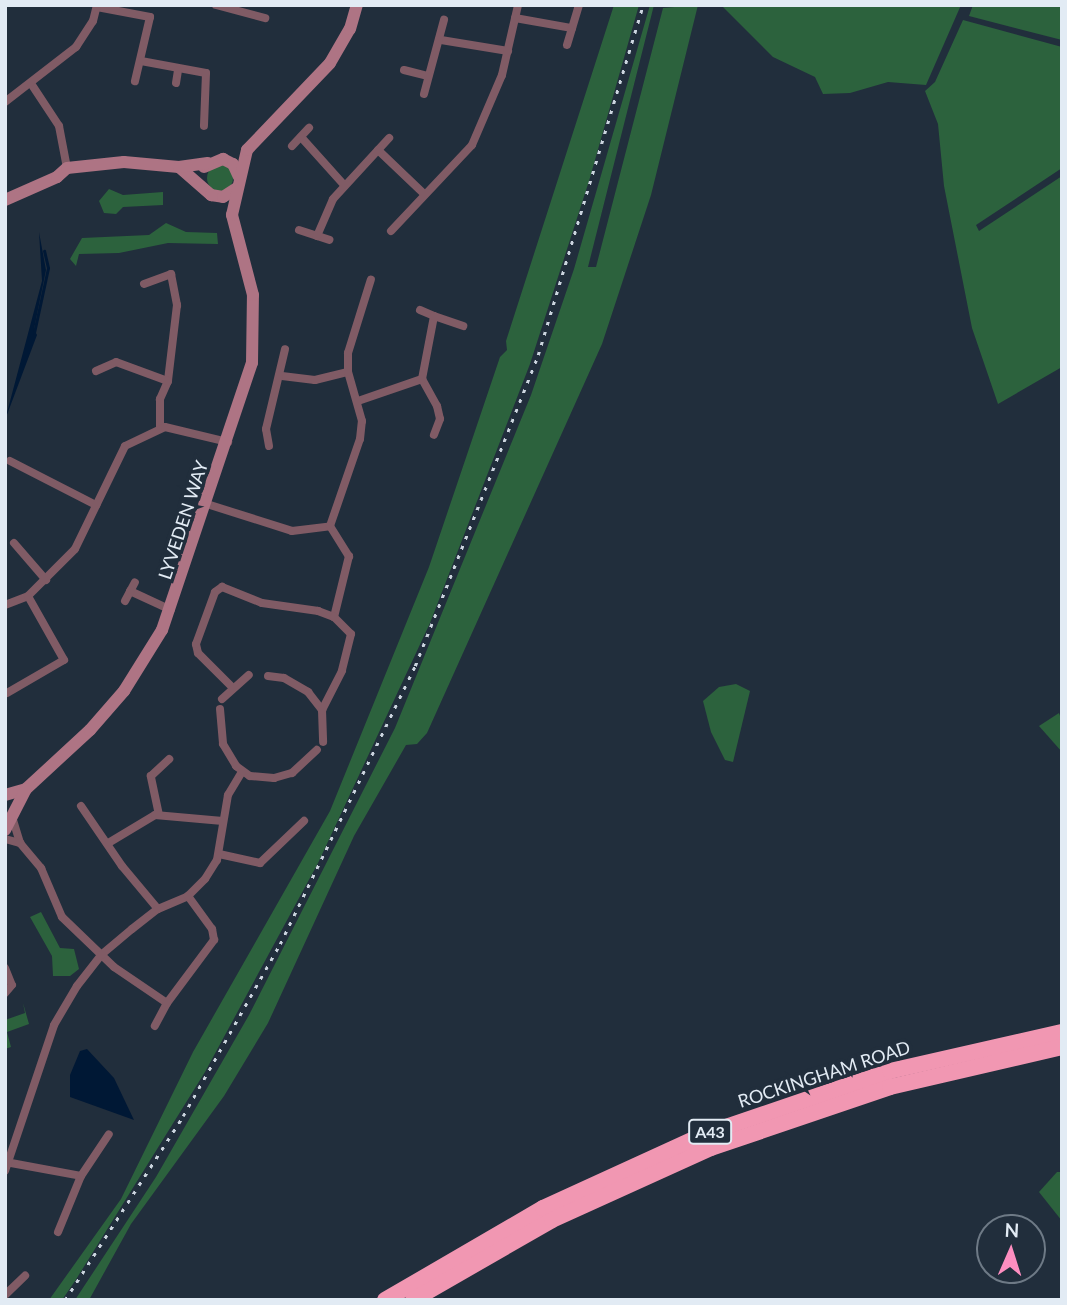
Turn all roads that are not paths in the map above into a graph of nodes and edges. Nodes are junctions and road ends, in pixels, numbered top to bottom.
1 (154, 5) edge
2 (216, 5) edge
3 (357, 5) edge
4 (518, 5) edge
5 (579, 5) edge
6 (97, 6) edge
7 (150, 17) junction
8 (265, 18) dead end
9 (515, 18) junction
10 (444, 20) dead end
11 (572, 28) junction
12 (441, 40) junction
13 (567, 45) dead end
14 (508, 51) junction
15 (141, 61) junction
16 (178, 70) junction
17 (404, 71) dead end
18 (428, 76) junction
19 (135, 81) dead end
20 (176, 83) dead end
21 (32, 85) junction
22 (424, 94) dead end
23 (5, 102) edge
24 (204, 126) dead end
25 (309, 128) dead end
26 (301, 137) junction
27 (389, 138) dead end
28 (292, 146) dead end
29 (247, 150) junction
30 (378, 150) junction
31 (223, 159) junction
32 (208, 163) junction
33 (179, 167) junction
34 (67, 168) junction
35 (238, 182) junction
36 (344, 185) junction
37 (202, 187) junction
38 (424, 194) junction
39 (214, 196) junction
40 (5, 200) edge
41 (232, 215) junction
42 (299, 230) dead end
43 (391, 231) dead end
44 (317, 236) junction
45 (329, 240) dead end
46 (370, 279) dead end
47 (144, 284) dead end
48 (420, 310) dead end
49 (434, 316) junction
50 (463, 326) dead end
51 (285, 349) dead end
52 (96, 371) dead end
53 (348, 372) junction
54 (282, 376) junction
55 (422, 379) junction
56 (168, 381) junction
57 (358, 401) junction
58 (160, 428) junction
59 (434, 435) dead end
60 (228, 442) junction
61 (269, 446) dead end
62 (10, 461) dead end
63 (207, 504) junction
64 (96, 505) junction
65 (330, 526) junction
66 (14, 543) dead end
67 (46, 579) junction
68 (135, 582) dead end
69 (130, 591) junction
70 (28, 596) junction
71 (125, 601) dead end
72 (5, 606) edge
73 (171, 610) junction
74 (334, 617) junction
75 (248, 675) dead end
76 (268, 676) dead end
77 (232, 687) junction
78 (7, 693) dead end
79 (222, 699) dead end
80 (220, 709) dead end
81 (322, 710) junction
82 (323, 742) dead end
83 (317, 750) dead end
84 (169, 759) dead end
85 (242, 772) junction
86 (26, 789) junction
87 (5, 796) edge
88 (81, 806) dead end
89 (159, 814) junction
90 (223, 821) junction
91 (304, 821) dead end
92 (11, 822) edge
93 (5, 839) edge
94 (110, 842) junction
95 (20, 843) junction
96 (219, 854) junction
97 (188, 896) junction
98 (159, 909) junction
99 (101, 955) junction
100 (5, 968) edge
101 (5, 993) edge
102 (167, 1003) junction
103 (155, 1026) dead end
104 (1062, 1032) edge
105 (1062, 1047) edge
106 (109, 1134) dead end
107 (11, 1163) junction
108 (5, 1171) edge
109 (81, 1176) junction
110 (58, 1232) dead end
111 (25, 1276) dead end
112 (5, 1295) edge
113 (385, 1300) edge
114 (413, 1300) edge

1 - 7 street
2 - 8 street
3 - 29 street, LYVEDEN WAY
4 - 9 street
5 - 11 street
6 - 7 street
6 - 21 street
7 - 15 street
9 - 11 street
9 - 14 street
10 - 12 street
11 - 13 street
12 - 14 street
12 - 18 street
14 - 38 street
15 - 16 street
15 - 19 street
16 - 20 street
16 - 24 street
17 - 18 street
18 - 22 street
21 - 23 street
21 - 34 street
25 - 26 street
26 - 28 street
26 - 36 street
27 - 30 street
29 - 31 street, LYVEDEN WAY
29 - 35 street, LYVEDEN WAY
30 - 36 street
30 - 38 street
31 - 32 street
31 - 35 street
32 - 33 street
32 - 37 street
33 - 34 street
33 - 37 street
34 - 40 street
35 - 39 street
35 - 41 street, LYVEDEN WAY
36 - 44 street
37 - 39 street
38 - 43 street
39 - 41 street, LYVEDEN WAY
41 - 60 street, LYVEDEN WAY
42 - 44 street
44 - 45 street
46 - 53 street
47 - 56 street
48 - 49 street
49 - 50 street
49 - 55 street
51 - 54 street
52 - 56 street
53 - 54 street
53 - 57 street
54 - 61 street
55 - 57 street
55 - 59 street
56 - 58 street
57 - 65 street
58 - 60 street
58 - 64 street
60 - 63 street, LYVEDEN WAY
62 - 64 street
63 - 65 street
63 - 73 street, LYVEDEN WAY
64 - 67 street
65 - 74 street
66 - 67 street
67 - 70 street
68 - 69 street
69 - 71 street
69 - 73 street
70 - 72 street
70 - 78 street
73 - 86 street, LYVEDEN WAY
74 - 77 street
74 - 81 street
75 - 77 street
76 - 81 street
77 - 79 street
80 - 85 street
81 - 82 street
83 - 85 street
84 - 89 street
85 - 90 street
86 - 87 street, LYVEDEN WAY
86 - 92 street, LYVEDEN WAY
87 - 92 street, LYVEDEN WAY
88 - 94 street
89 - 90 street
89 - 94 street
90 - 96 street
91 - 96 street
92 - 95 street
93 - 95 street
94 - 98 street
95 - 99 street
96 - 97 street
97 - 98 street
97 - 102 street
98 - 99 street
99 - 102 street
99 - 107 street
100 - 101 street
102 - 103 street
104 - 113 highway, ROCKINGHAM ROAD / A43
105 - 114 highway, ROCKINGHAM ROAD / A43
106 - 109 street
107 - 108 street
107 - 109 street
109 - 110 street
111 - 112 street

